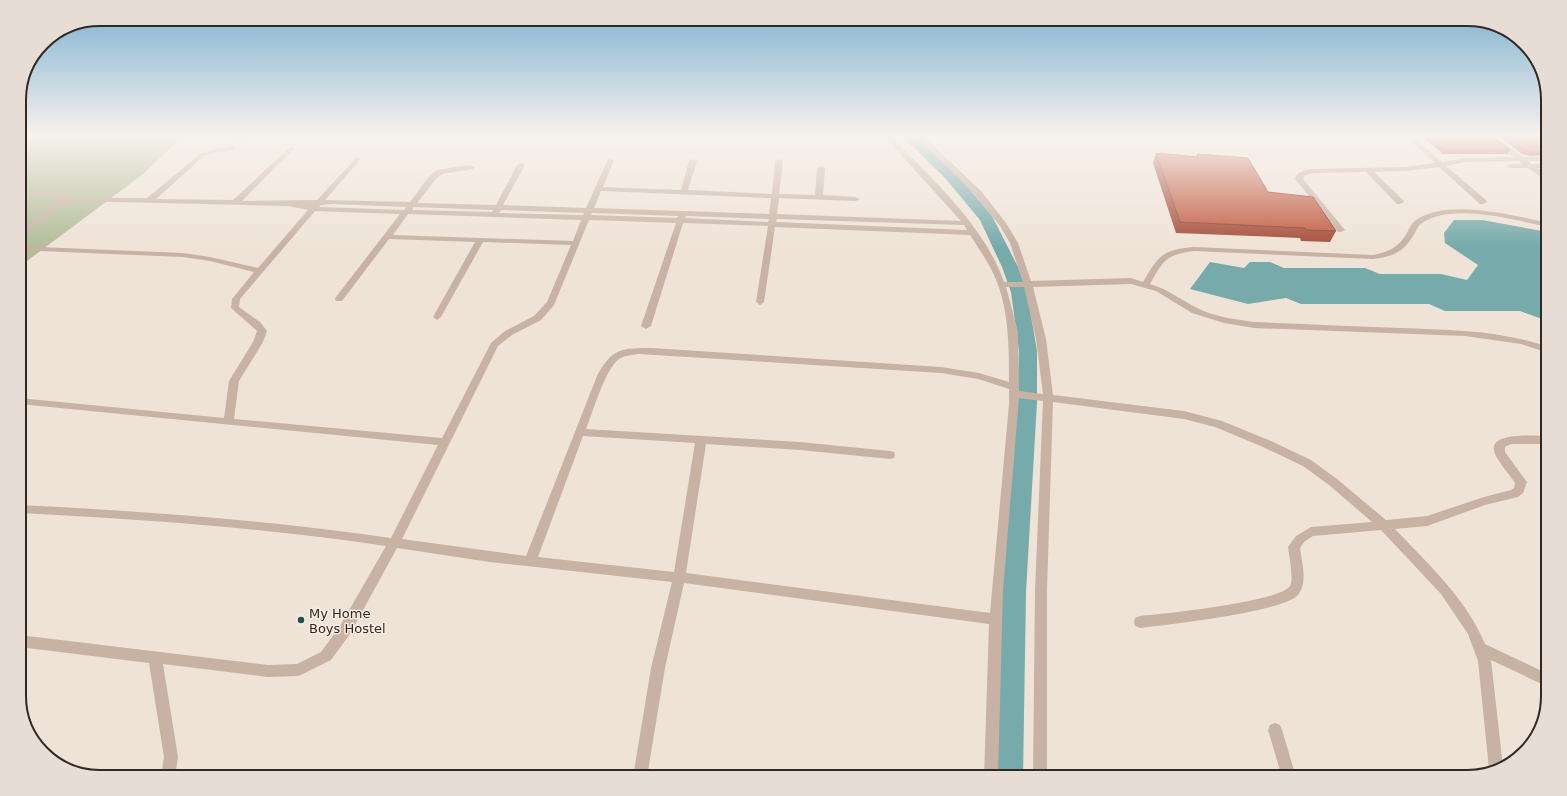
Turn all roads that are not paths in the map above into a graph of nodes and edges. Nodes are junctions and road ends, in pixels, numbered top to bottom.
1 (182, 172) edge
2 (267, 172) edge
3 (346, 172) edge
4 (440, 172) edge
5 (517, 172) edge
6 (605, 172) edge
7 (690, 172) edge
8 (778, 172) edge
9 (821, 172) edge
10 (921, 172) edge
11 (956, 172) edge
12 (1303, 172) edge
13 (1370, 172) edge
14 (1453, 172) edge
15 (597, 189) junction
16 (684, 192) junction
17 (26, 194) edge
18 (775, 196) junction
19 (819, 198) junction
20 (856, 199) dead end
21 (150, 200) junction
22 (67, 201) junction
23 (320, 202) junction
24 (1400, 202) dead end
25 (1483, 202) dead end
26 (236, 203) junction
27 (288, 204) junction
28 (412, 204) junction
29 (499, 207) junction
30 (313, 209) junction
31 (406, 212) junction
32 (587, 214) junction
33 (495, 215) junction
34 (681, 217) junction
35 (772, 221) junction
36 (966, 222) junction
37 (1541, 224) edge
38 (26, 230) edge
39 (1341, 230) dead end
40 (973, 233) junction
41 (386, 237) junction
42 (480, 240) junction
43 (575, 243) junction
44 (26, 247) edge
45 (260, 271) junction
46 (1026, 284) junction
47 (1146, 284) junction
48 (1004, 285) junction
49 (339, 299) dead end
50 (760, 302) dead end
51 (437, 317) dead end
52 (646, 326) dead end
53 (1541, 348) edge
54 (1016, 392) junction
55 (1044, 398) junction
56 (26, 402) edge
57 (228, 422) junction
58 (580, 432) junction
59 (701, 440) junction
60 (1541, 440) edge
61 (445, 442) junction
62 (890, 455) dead end
63 (26, 509) edge
64 (1384, 525) junction
65 (394, 543) junction
66 (530, 561) junction
67 (679, 578) junction
68 (996, 620) junction
69 (1140, 622) dead end
70 (26, 642) edge
71 (1480, 648) junction
72 (155, 657) junction
73 (1541, 678) edge
74 (1275, 730) dead end
75 (1495, 764) edge
76 (169, 770) edge
77 (641, 770) edge
78 (991, 770) edge
79 (1040, 770) edge
80 (1287, 770) edge

1 - 21 street
2 - 26 street
3 - 23 street
4 - 28 street
5 - 29 street
6 - 15 street
7 - 16 street
8 - 18 street
9 - 19 street
10 - 36 street
11 - 46 street
12 - 39 street
13 - 24 street
14 - 25 street
15 - 16 street
15 - 32 street
16 - 18 street
17 - 22 street
18 - 19 street
18 - 35 street
19 - 20 street
21 - 22 street
21 - 26 street
22 - 38 street
23 - 27 street
23 - 28 street
23 - 30 street
26 - 27 street
27 - 30 street
28 - 29 street
28 - 31 street
29 - 32 street
29 - 33 street
30 - 31 street
30 - 45 street
31 - 33 street
31 - 41 street
32 - 33 street
32 - 34 street
32 - 43 street
34 - 35 street
34 - 52 street
35 - 36 street
35 - 40 street
35 - 50 street
36 - 40 street
37 - 47 street
40 - 48 street
41 - 42 street
41 - 49 street
42 - 43 street
42 - 51 street
43 - 61 street
44 - 45 street
45 - 57 street
46 - 47 street
46 - 48 street
46 - 55 street
47 - 53 street
48 - 54 street
54 - 55 street
54 - 58 street
54 - 68 street
55 - 64 street
55 - 79 street
56 - 57 street
57 - 61 street
58 - 59 street
58 - 66 street
59 - 62 street
59 - 67 street
60 - 64 street
61 - 65 street
63 - 65 street
64 - 69 street
64 - 71 street
65 - 66 street
65 - 72 street
66 - 67 street
67 - 68 street
67 - 77 street
68 - 78 street
70 - 72 street
71 - 73 street
71 - 75 street
72 - 76 street
74 - 80 street

